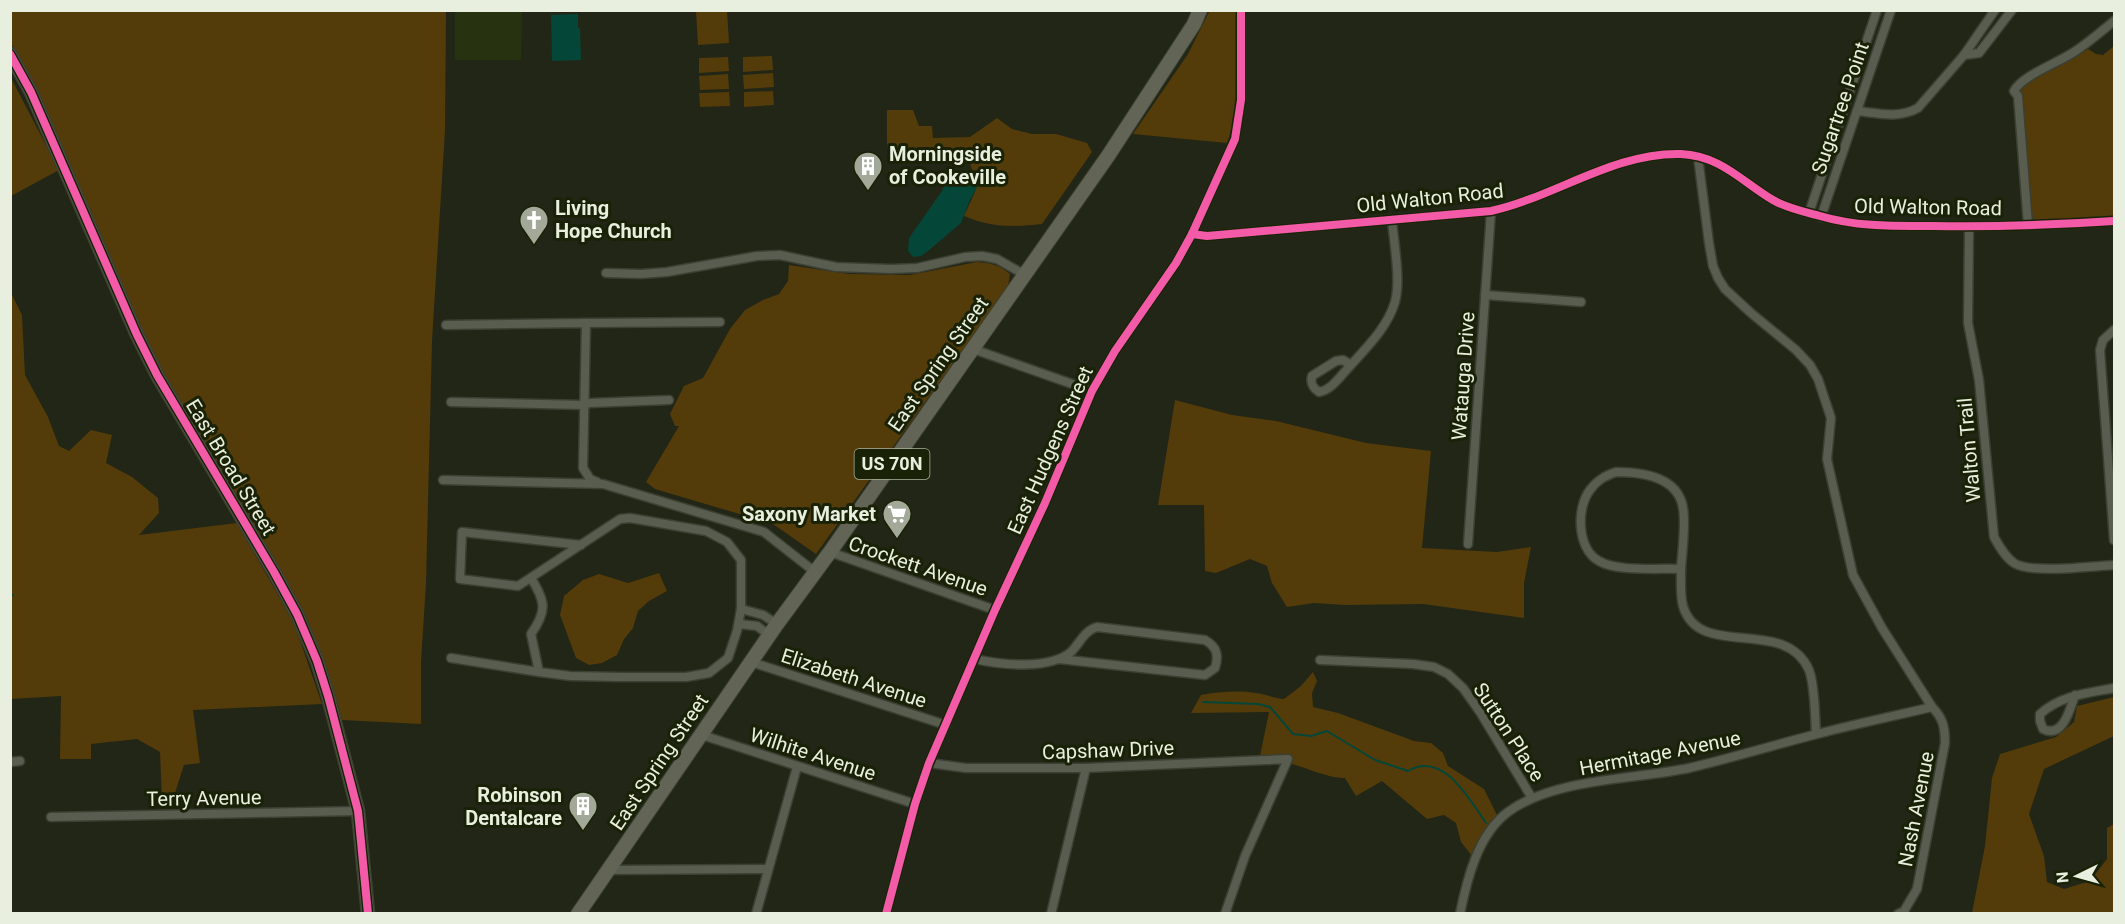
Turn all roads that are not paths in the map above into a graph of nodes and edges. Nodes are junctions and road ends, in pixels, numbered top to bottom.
1 (1200, 10) edge
2 (1241, 10) edge
3 (1877, 10) edge
4 (1890, 10) edge
5 (1995, 10) edge
6 (2012, 10) edge
7 (2115, 21) edge
8 (10, 54) edge
9 (1964, 55) junction
10 (1857, 111) junction
11 (1698, 157) junction
12 (1491, 211) junction
13 (1809, 213) junction
14 (1821, 217) junction
15 (1392, 220) junction
16 (2115, 221) edge
17 (2028, 225) junction
18 (1969, 227) junction
19 (1192, 234) junction
20 (606, 273) dead end
21 (1024, 275) junction
22 (1485, 295) junction
23 (1581, 302) dead end
24 (720, 322) dead end
25 (586, 324) junction
26 (446, 325) dead end
27 (2115, 330) edge
28 (973, 349) junction
29 (1351, 365) junction
30 (1092, 391) junction
31 (669, 400) dead end
32 (451, 402) dead end
33 (584, 405) junction
34 (443, 480) dead end
35 (603, 484) junction
36 (2115, 540) edge
37 (1468, 544) dead end
38 (581, 545) junction
39 (830, 552) junction
40 (2115, 565) edge
41 (1681, 569) junction
42 (815, 572) junction
43 (531, 578) junction
44 (741, 609) junction
45 (996, 610) junction
46 (739, 624) junction
47 (773, 630) junction
48 (452, 658) dead end
49 (975, 659) junction
50 (1059, 659) junction
51 (1320, 660) dead end
52 (751, 662) junction
53 (539, 672) junction
54 (2115, 688) edge
55 (2075, 695) junction
56 (1932, 707) junction
57 (946, 725) junction
58 (1816, 734) junction
59 (702, 735) junction
60 (929, 763) junction
61 (797, 767) junction
62 (1086, 768) junction
63 (1532, 798) junction
64 (915, 804) junction
65 (358, 811) junction
66 (51, 817) dead end
67 (768, 869) junction
68 (609, 870) junction
69 (368, 914) edge
70 (578, 914) edge
71 (756, 914) edge
72 (886, 914) edge
73 (1051, 914) edge
74 (1225, 914) edge
75 (1460, 914) edge
76 (1898, 914) edge

1 - 21 main road, East Spring Street / US 70N
2 - 19 street, East Hudgens Street
3 - 13 street, Sugartree Point
4 - 10 street, Sugartree Point
5 - 9 street
6 - 9 street
7 - 17 street
8 - 65 street, East Broad Street
9 - 10 street
10 - 14 street, Sugartree Point
11 - 12 street, Old Walton Road
11 - 13 street, Old Walton Road
11 - 56 street, Nash Avenue
12 - 15 street, Old Walton Road
12 - 22 street, Watauga Drive
13 - 14 street, Old Walton Road
14 - 18 street, Old Walton Road
15 - 19 street, Old Walton Road
15 - 29 street
16 - 17 street, Old Walton Road
17 - 18 street, Old Walton Road
18 - 40 street, Walton Trail
19 - 30 street, East Hudgens Street
20 - 21 street
21 - 28 main road, East Spring Street / US 70N
22 - 23 street
22 - 37 street, Watauga Drive
24 - 25 street
25 - 26 street
25 - 33 street
27 - 36 street
28 - 30 street
28 - 39 main road, East Spring Street / US 70N
29 - 29 street
30 - 45 street, East Hudgens Street
31 - 33 street
32 - 33 street
33 - 35 street
34 - 35 street
35 - 42 street
38 - 43 street
38 - 43 street
38 - 44 street
39 - 42 main road, East Spring Street / US 70N
39 - 45 street, Crockett Avenue
41 - 41 street
41 - 58 street
42 - 47 main road, East Spring Street / US 70N
43 - 53 street
44 - 46 street
44 - 47 street
45 - 49 street, East Hudgens Street
46 - 47 street
46 - 53 street
47 - 52 main road, East Spring Street / US 70N
48 - 53 street
49 - 50 street
49 - 57 street, East Hudgens Street
50 - 50 street
51 - 63 street, Sutton Place
52 - 57 street, Elizabeth Avenue
52 - 59 main road, East Spring Street / US 70N
54 - 55 street
55 - 55 street
56 - 58 street, Hermitage Avenue
56 - 76 street, Nash Avenue
57 - 60 street, East Hudgens Street
58 - 63 street, Hermitage Avenue
59 - 61 street, Wilhite Avenue
59 - 68 main road, East Spring Street / US 70N
60 - 62 street, Capshaw Drive
60 - 64 street, East Hudgens Street
61 - 64 street, Wilhite Avenue
61 - 67 street
62 - 73 street
62 - 74 street, Capshaw Drive
63 - 75 street, Hermitage Avenue
64 - 72 street, East Hudgens Street
65 - 66 street, Terry Avenue
65 - 69 street, East Broad Street
67 - 68 street
67 - 71 street
68 - 70 main road, East Spring Street / US 70N

